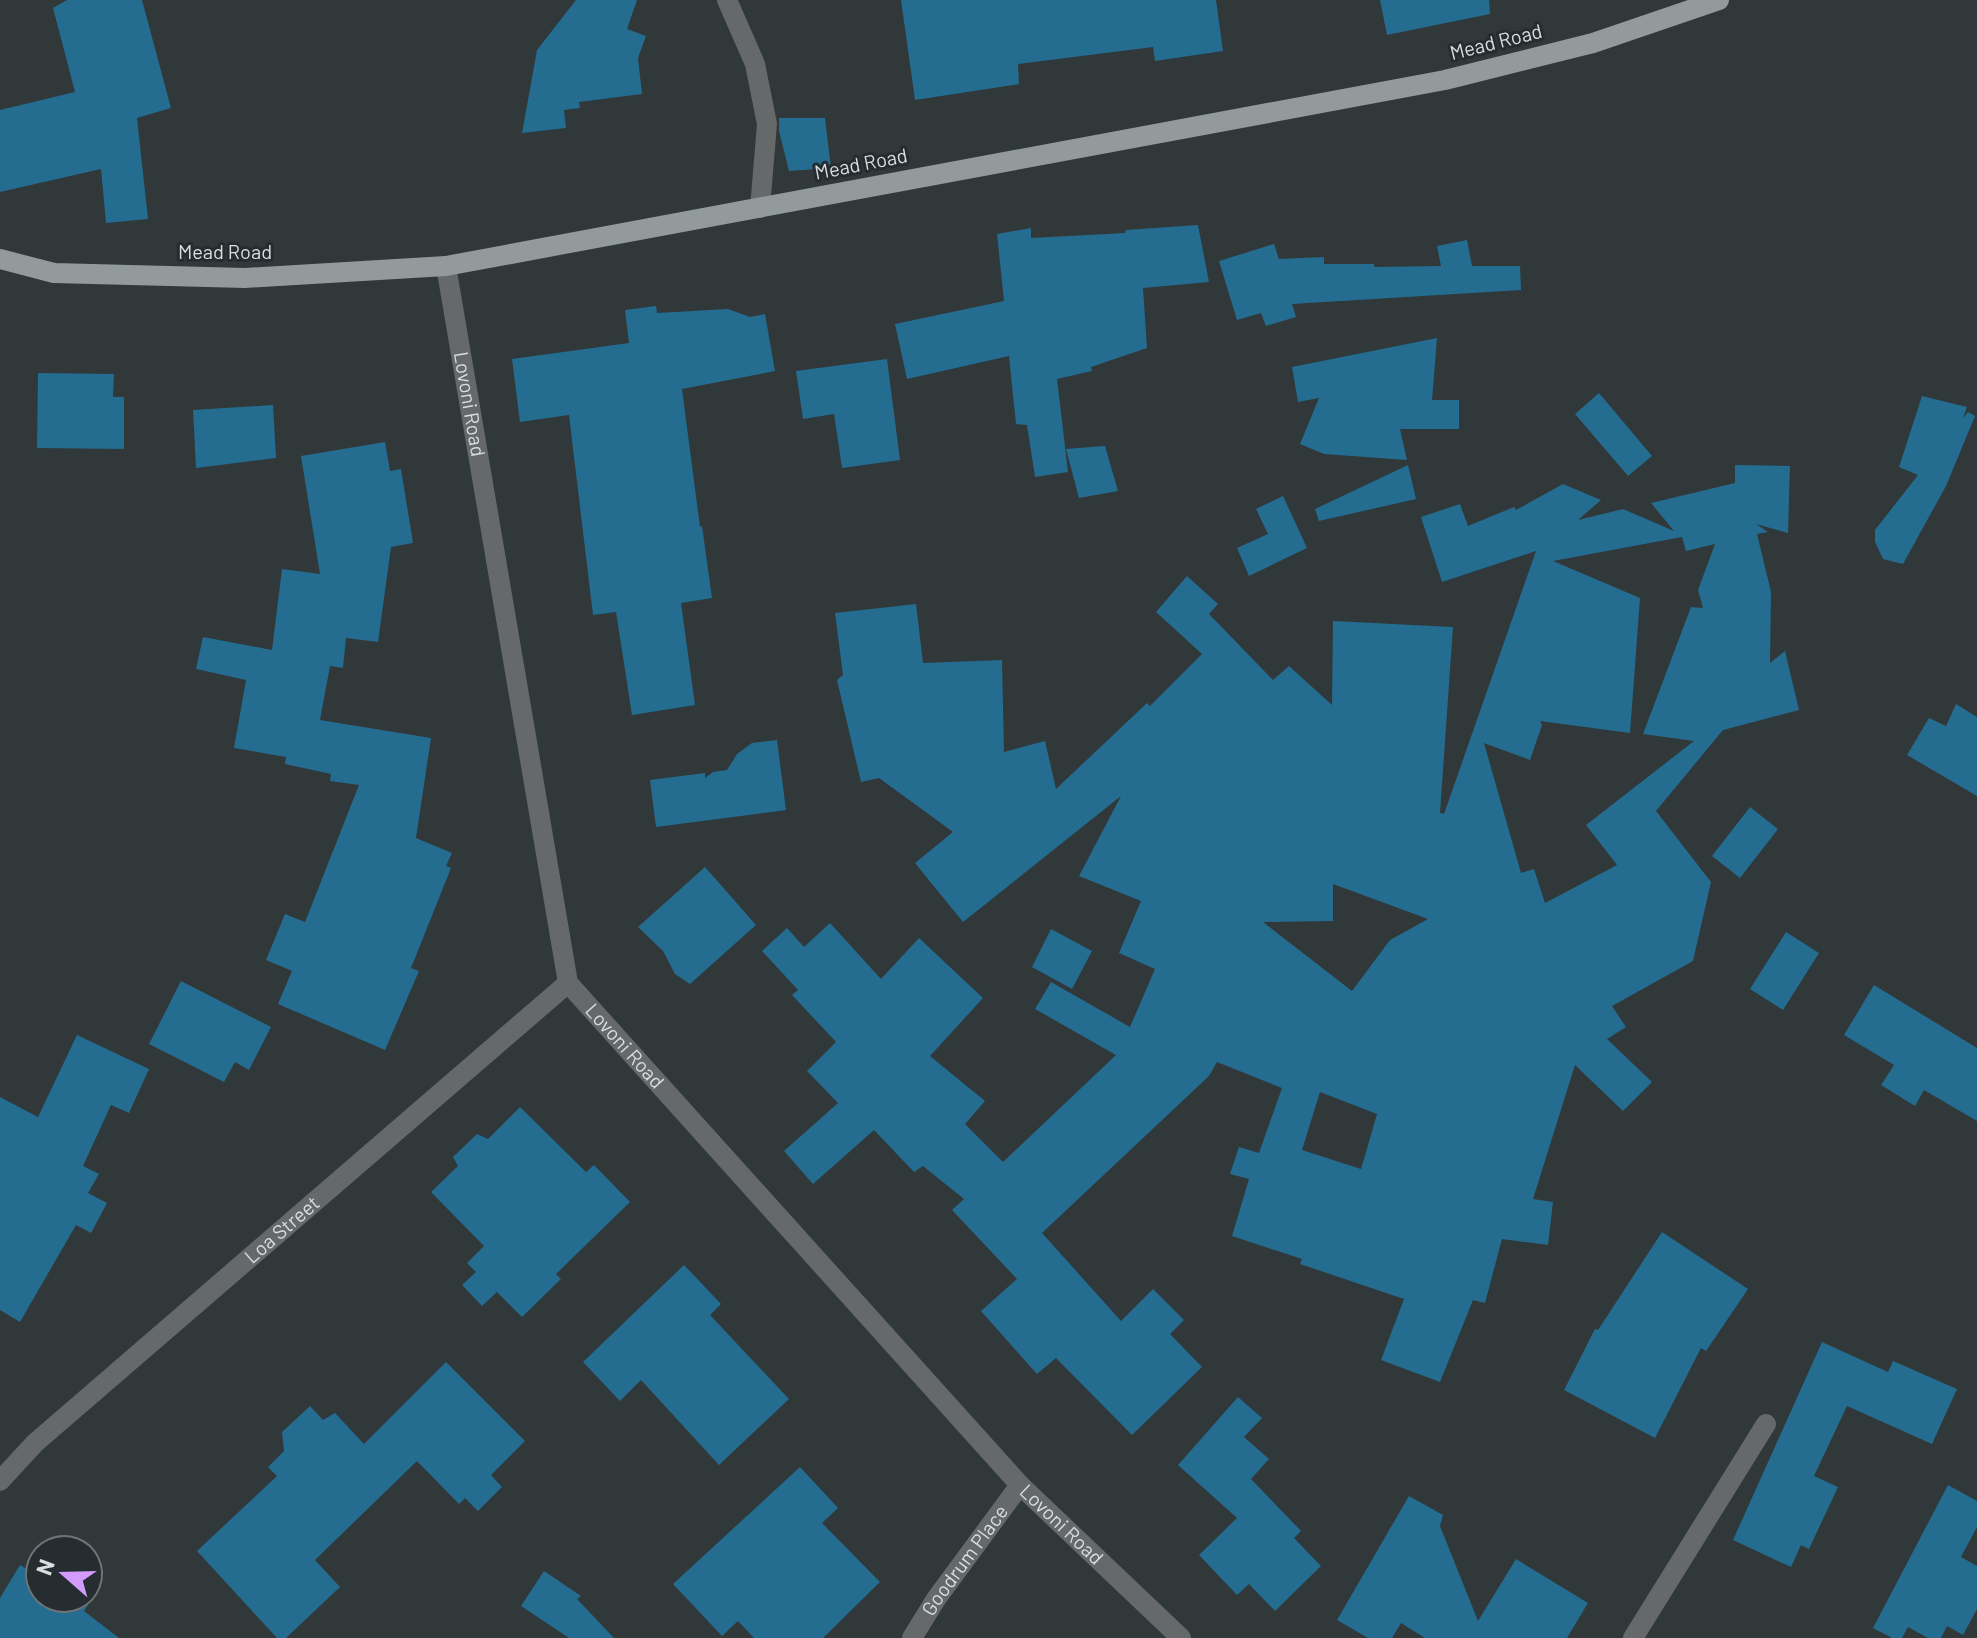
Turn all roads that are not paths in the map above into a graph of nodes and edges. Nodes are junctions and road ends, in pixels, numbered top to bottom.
1 (727, 0) edge
2 (1719, 0) edge
3 (760, 208) junction
4 (0, 259) edge
5 (446, 266) junction
6 (568, 983) junction
7 (1766, 1424) dead end
8 (0, 1481) edge
9 (1020, 1485) junction
10 (912, 1638) edge
11 (1181, 1638) edge
12 (1633, 1638) edge

1 - 3 street
2 - 3 main road, Mead Road
3 - 5 main road, Mead Road
4 - 5 main road, Mead Road
5 - 6 street, Lovoni Road
6 - 8 street, Loa Street
6 - 9 street, Lovoni Road
7 - 12 street
9 - 10 street, Goodrum Place
9 - 11 street, Lovoni Road

